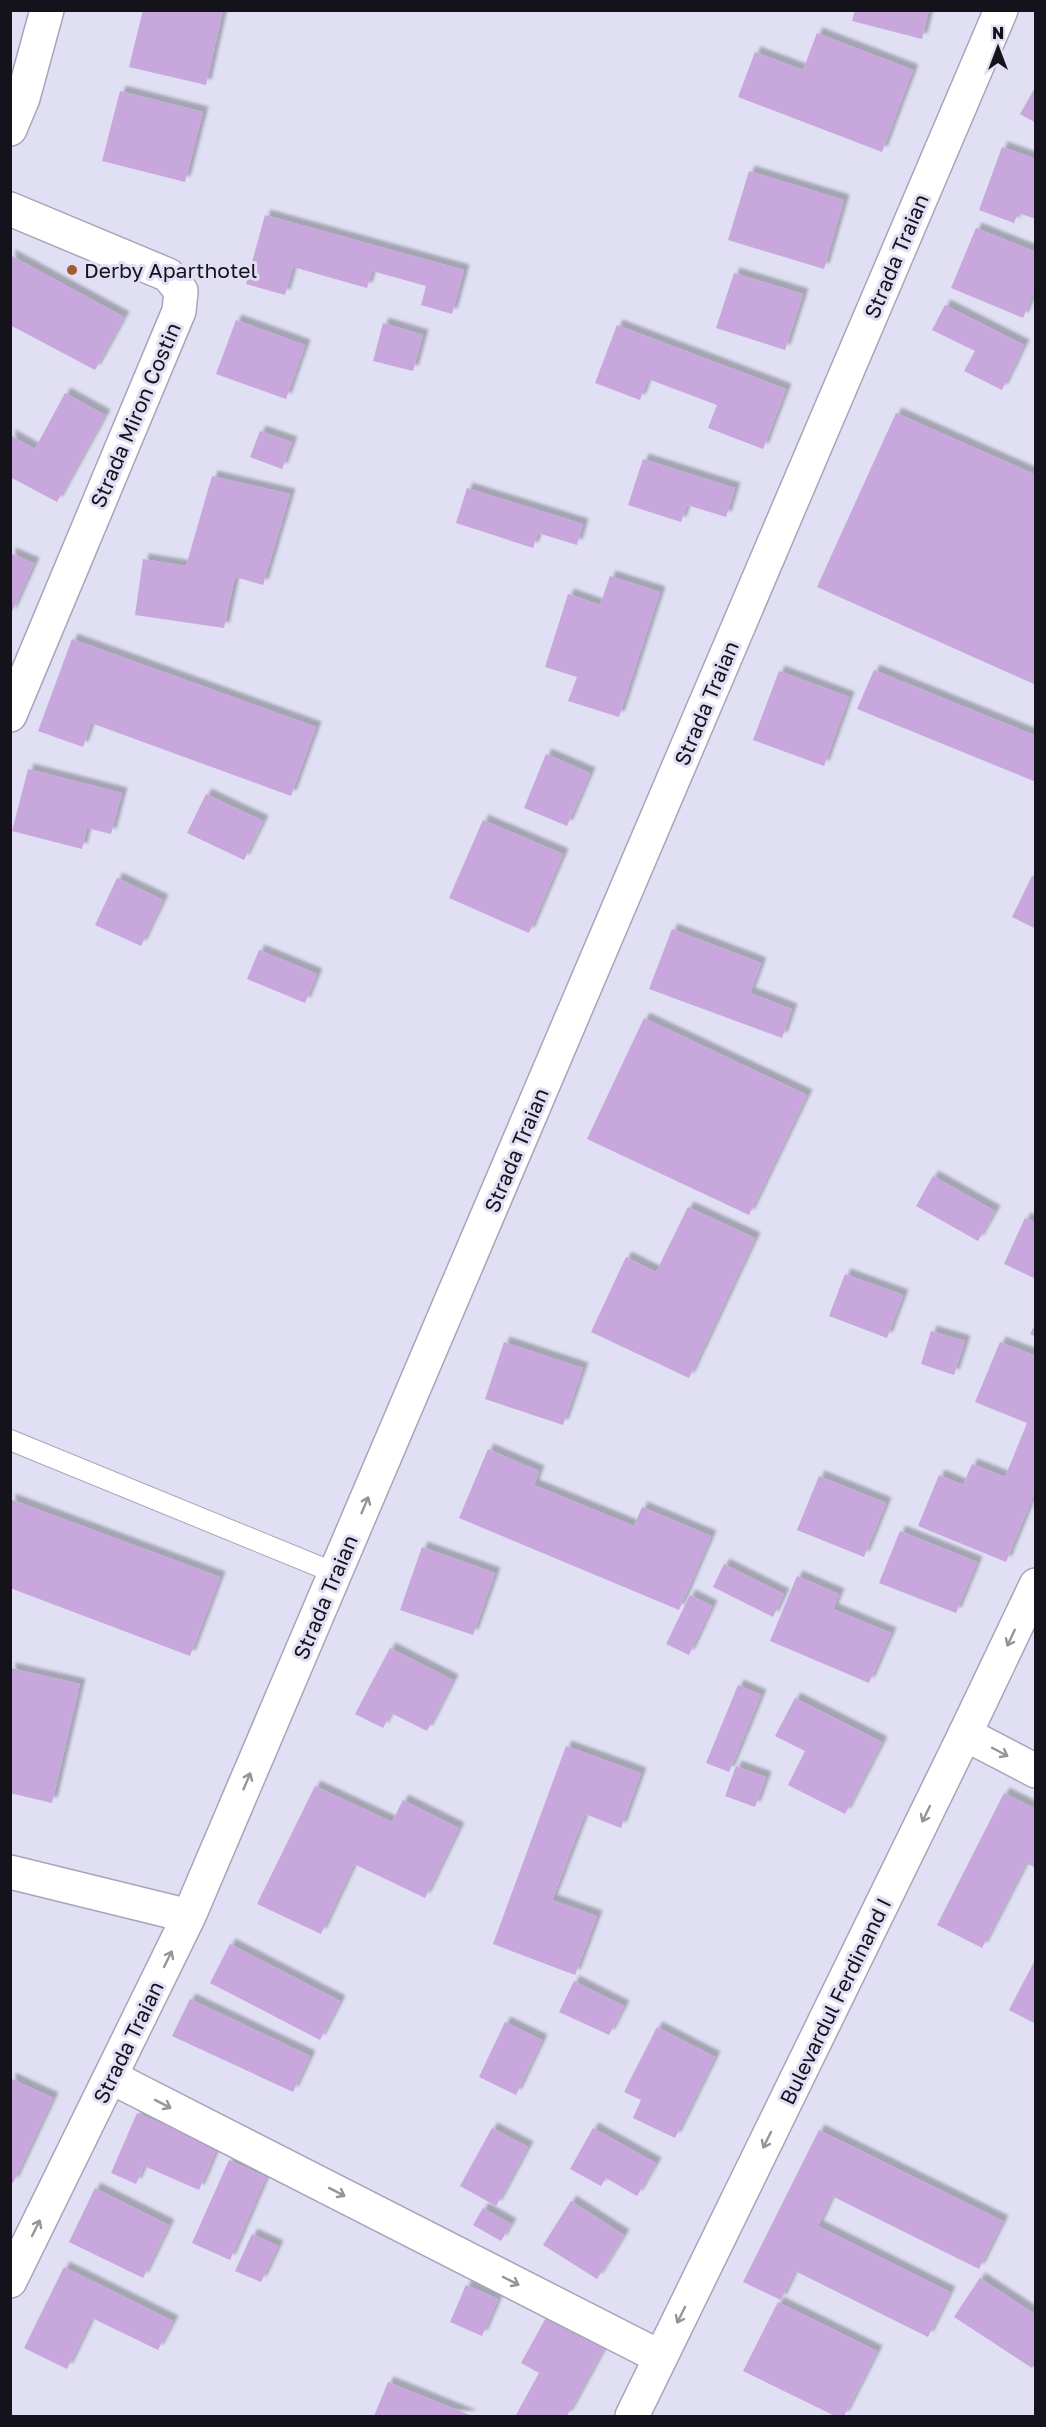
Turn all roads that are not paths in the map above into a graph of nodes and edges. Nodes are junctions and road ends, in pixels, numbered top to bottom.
1 (47, 10) edge
2 (1001, 10) edge
3 (10, 129) edge
4 (10, 209) edge
5 (10, 715) edge
6 (10, 1440) edge
7 (335, 1573) junction
8 (1035, 1585) edge
9 (966, 1734) junction
10 (1035, 1771) edge
11 (10, 1872) edge
12 (189, 1916) junction
13 (111, 2077) junction
14 (10, 2281) edge
15 (660, 2357) junction
16 (632, 2416) edge

1 - 3 street
7 -> 2 street, Strada Traian
4 - 5 street, Strada Miron Costin
6 - 7 lane
12 -> 7 street, Strada Traian
8 -> 9 street, Bulevardul Ferdinand I
9 -> 10 street
9 -> 15 street, Bulevardul Ferdinand I
11 - 12 street
13 -> 12 street, Strada Traian
14 -> 13 street, Strada Traian
13 -> 15 street
15 - 16 street, Bulevardul Ferdinand I

